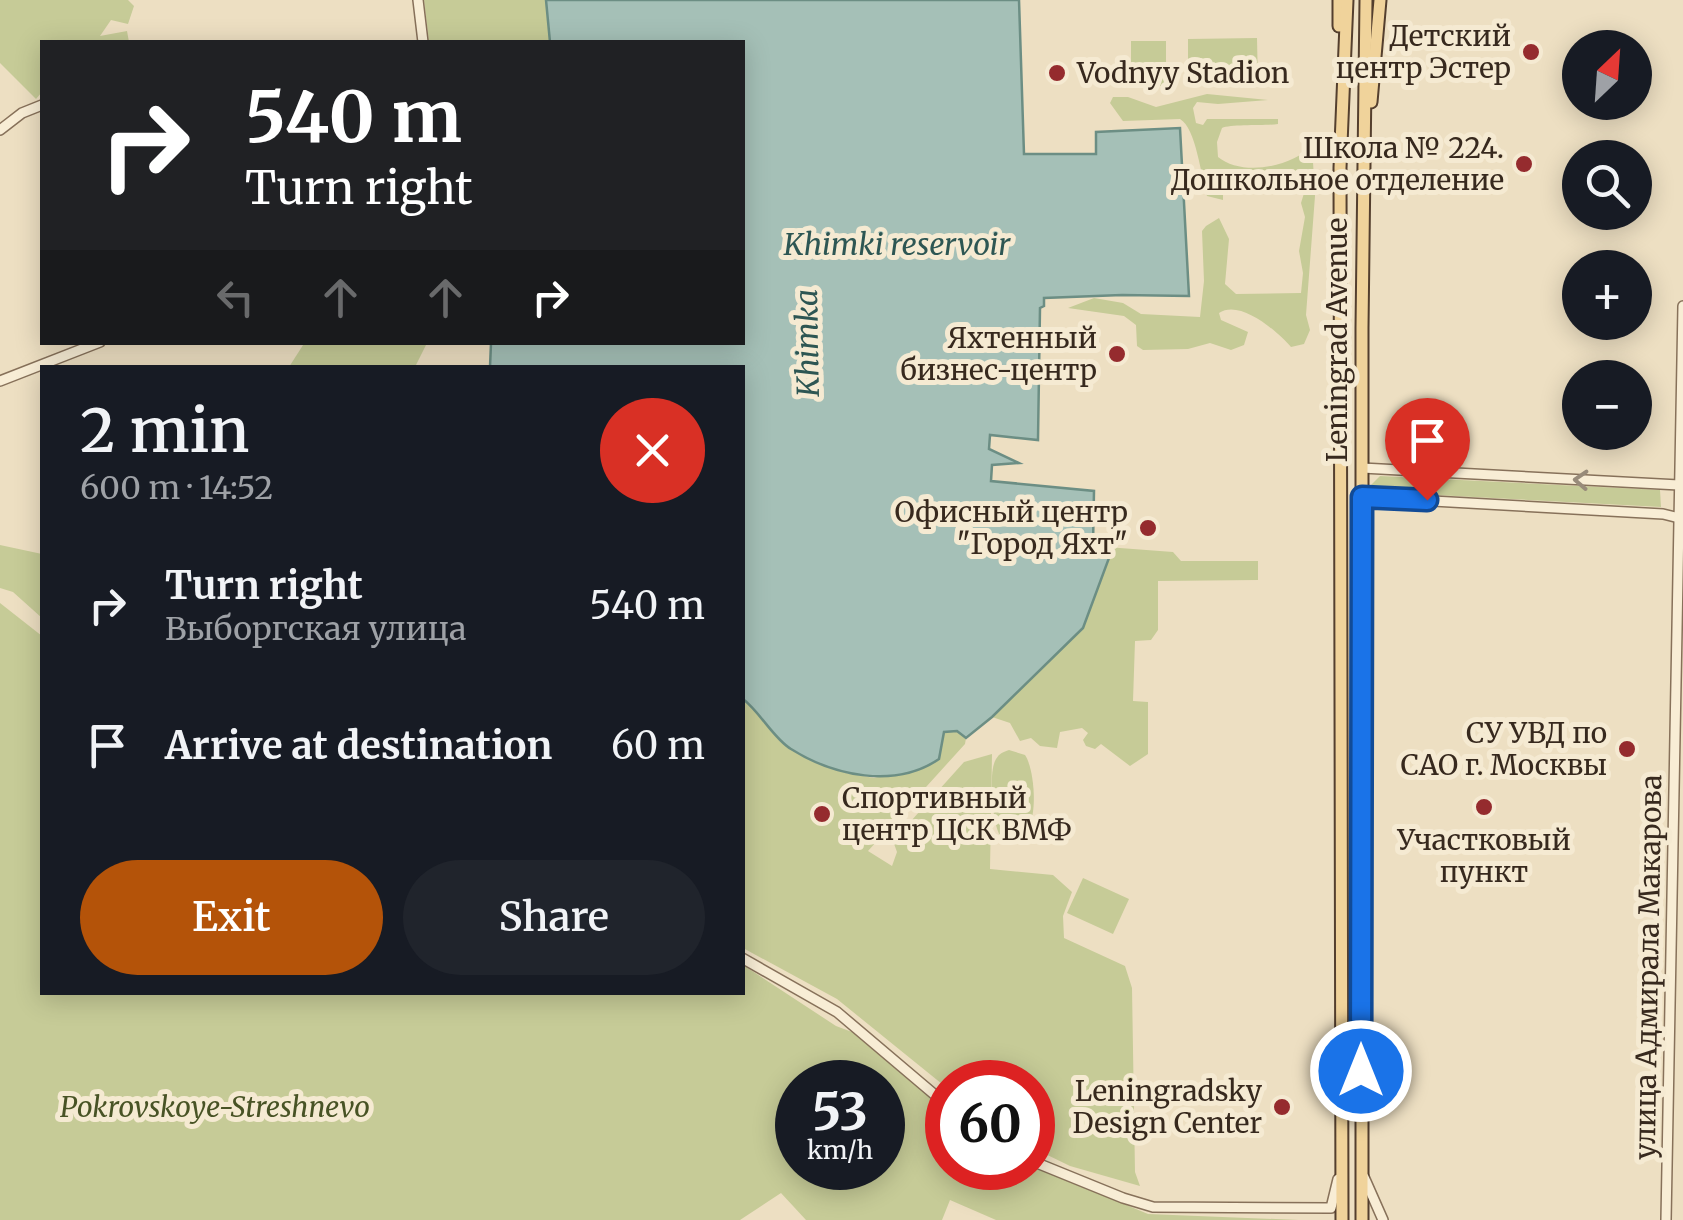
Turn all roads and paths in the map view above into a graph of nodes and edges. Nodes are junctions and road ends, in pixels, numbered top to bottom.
1 (418, 0) edge
2 (1339, 0) edge
3 (1348, 0) edge
4 (1366, 0) edge
5 (1380, 0) edge
6 (423, 40) edge
7 (40, 105) edge
8 (0, 130) edge
9 (1340, 168) junction
10 (1363, 171) junction
11 (1683, 306) edge
12 (92, 345) edge
13 (40, 365) edge
14 (41, 365) edge
15 (0, 381) edge
16 (1362, 468) junction
17 (1679, 485) junction
18 (1362, 497) junction
19 (1681, 518) edge
20 (745, 960) edge
21 (925, 1087) edge
22 (1341, 1161) junction
23 (1055, 1170) edge
24 (1361, 1170) junction
25 (1342, 1220) edge
26 (1362, 1220) edge
27 (1382, 1220) edge
28 (1666, 1220) edge

1 - 6 street
2 - 9 main road
3 - 9 main road, Leningrad Avenue
4 - 10 main road, Leningrad Avenue
5 - 10 main road
7 - 8 street
9 - 22 main road, Leningrad Avenue
10 - 16 main road, Leningrad Avenue
11 - 17 street, улица Адмирала Макарова
12 - 14 street
13 - 15 street
17 -> 16 street
16 - 18 main road, Leningrad Avenue
17 - 19 street, улица Адмирала Макарова
18 - 19 street
18 - 24 main road, Leningrad Avenue
19 - 28 street, улица Адмирала Макарова
20 - 21 street
22 - 23 street
22 - 25 main road, Leningrad Avenue
24 - 26 main road, Leningrad Avenue
24 - 27 street

